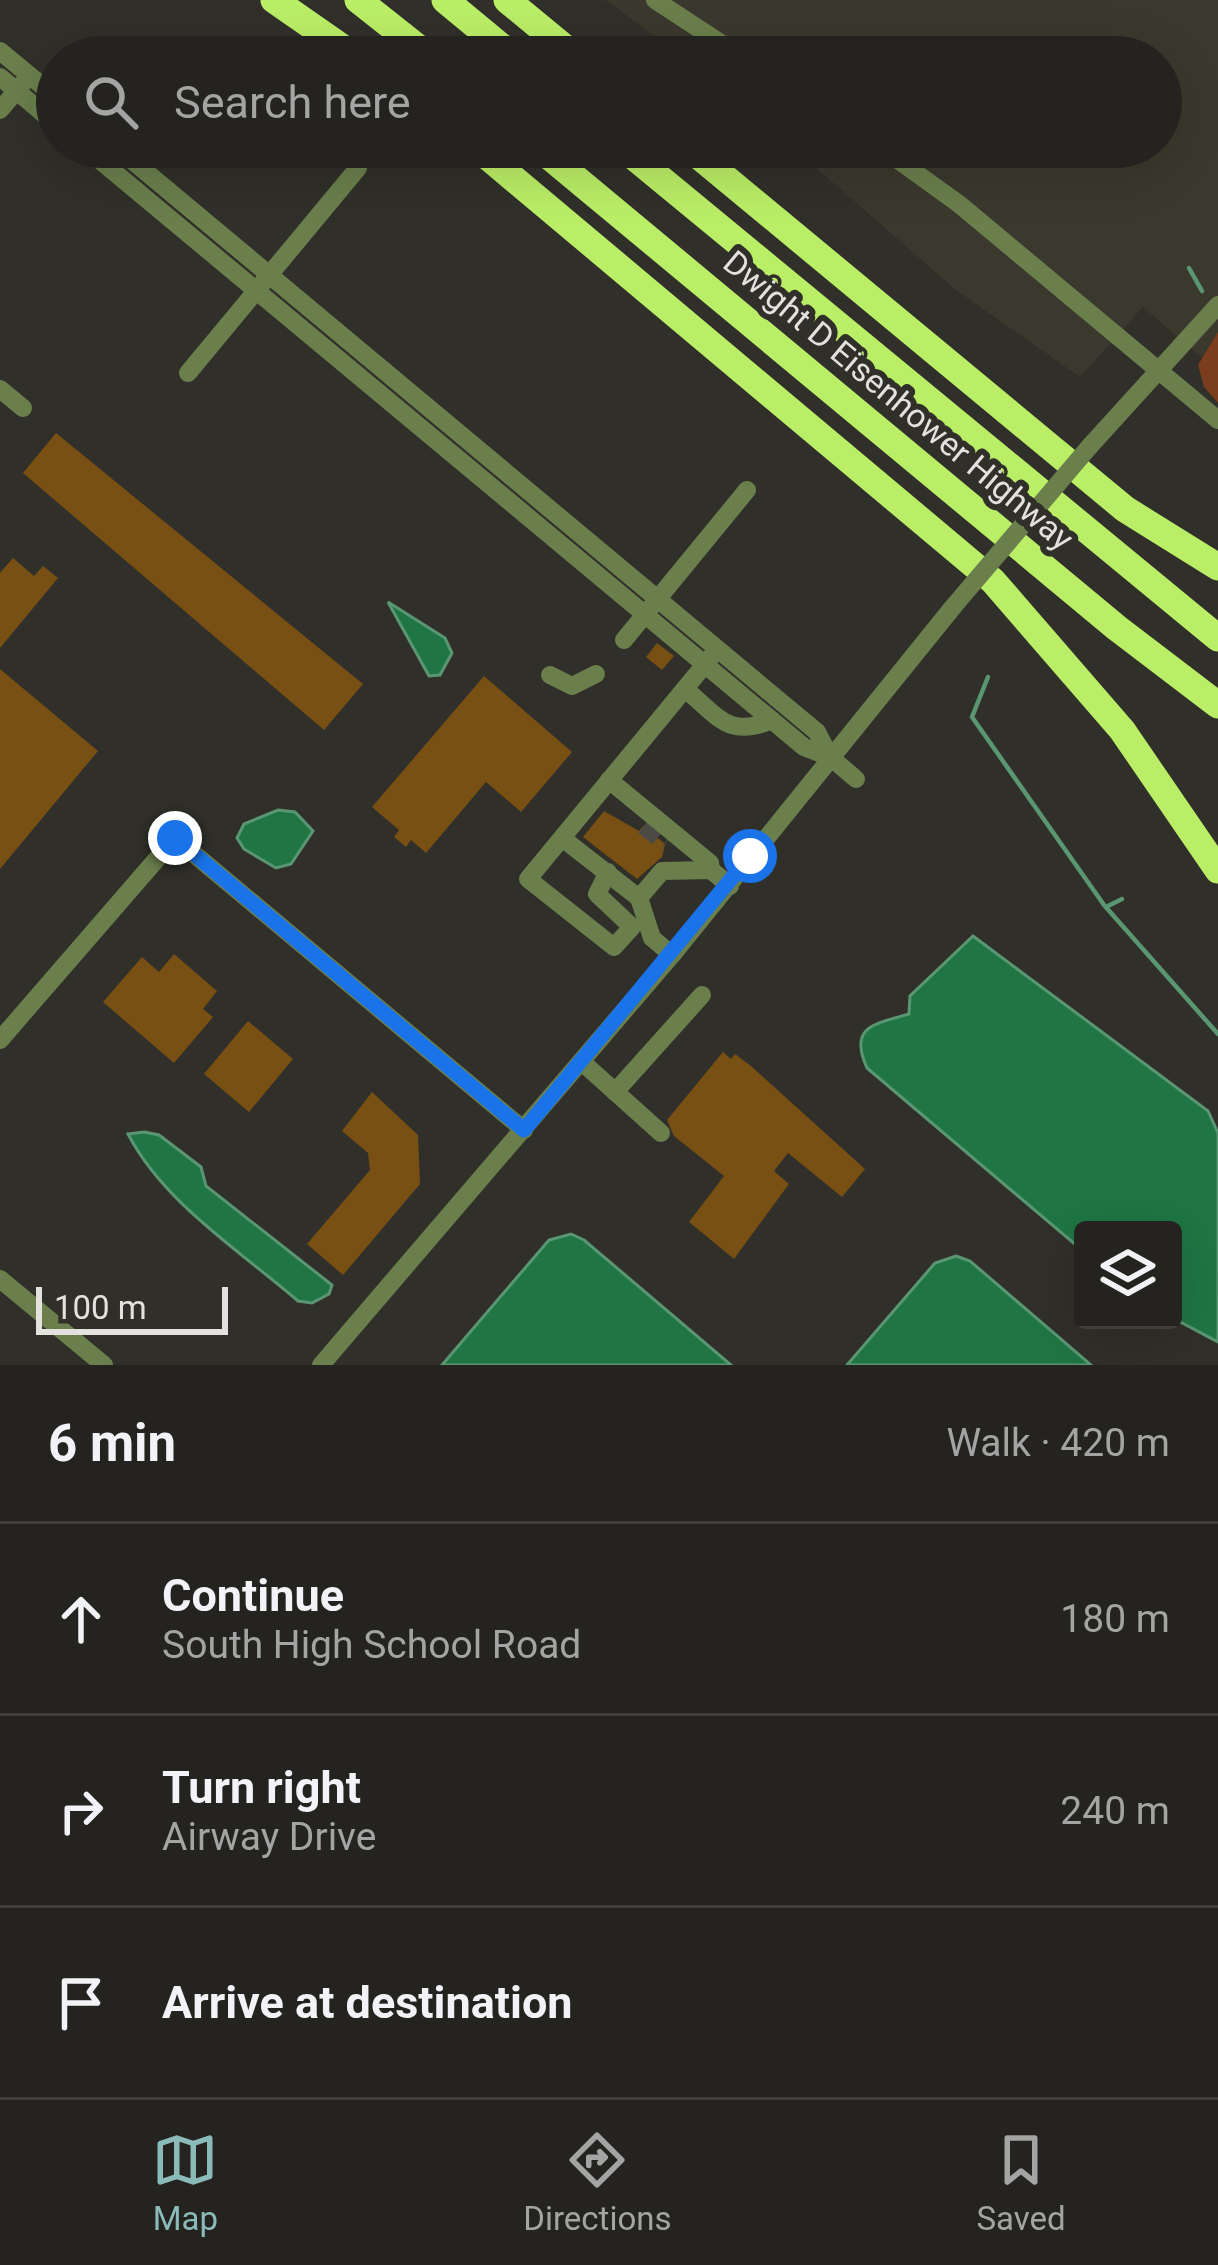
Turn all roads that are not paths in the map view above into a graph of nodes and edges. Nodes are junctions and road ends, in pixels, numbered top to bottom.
1 (274, 0) edge
2 (358, 0) edge
3 (445, 0) edge
4 (507, 0) edge
5 (655, 0) edge
6 (326, 36) edge
7 (403, 36) edge
8 (489, 36) edge
9 (551, 36) edge
10 (710, 36) edge
11 (3, 69) edge
12 (23, 83) junction
13 (36, 89) edge
14 (36, 99) edge
15 (0, 110) edge
16 (111, 168) edge
17 (139, 168) edge
18 (358, 168) dead end
19 (501, 168) edge
20 (563, 168) edge
21 (647, 168) edge
22 (713, 168) edge
23 (909, 168) edge
24 (263, 282) junction
25 (1218, 305) edge
26 (1158, 370) junction
27 (188, 374) dead end
28 (0, 389) edge
29 (23, 409) dead end
30 (1218, 420) edge
31 (746, 490) dead end
32 (1218, 567) edge
33 (651, 606) junction
34 (1218, 638) edge
35 (623, 640) dead end
36 (718, 649) junction
37 (705, 665) junction
38 (596, 674) dead end
39 (550, 675) dead end
40 (1088, 686) junction
41 (686, 689) junction
42 (1218, 704) edge
43 (772, 720) junction
44 (830, 757) junction
45 (856, 779) dead end
46 (610, 781) junction
47 (633, 800) junction
48 (644, 826) tunnel mouth
49 (562, 838) junction
50 (666, 843) tunnel mouth
51 (689, 846) junction
52 (1218, 869) edge
53 (711, 870) junction
54 (608, 872) junction
55 (730, 886) junction
56 (1218, 893) edge
57 (639, 898) junction
58 (672, 955) junction
59 (702, 994) dead end
60 (0, 1040) edge
61 (582, 1062) junction
62 (616, 1092) junction
63 (524, 1130) junction
64 (661, 1133) dead end
65 (0, 1279) edge
66 (104, 1365) edge
67 (321, 1365) edge

1 - 6 highway
2 - 7 highway
3 - 8 highway
4 - 9 highway
5 - 10 street
11 - 12 street
12 - 13 street
12 - 14 street
12 - 15 street
16 - 24 street
17 - 24 street
18 - 24 street
19 - 40 highway
20 - 42 highway, Dwight D Eisenhower Highway
21 - 34 highway, Dwight D Eisenhower Highway
22 - 32 highway
23 - 26 street
24 - 27 street
24 - 33 street
25 - 26 street
26 - 30 street
26 - 44 street, bridge
28 - 29 street
31 - 33 street
33 - 35 street
33 - 36 street
33 - 37 street
36 - 37 street
36 - 44 street
37 - 41 street
37 - 43 street
38 - 39 street
40 - 52 highway
40 - 56 highway
41 - 43 street
41 - 46 street
43 - 44 street
44 - 45 street
44 - 55 street
46 - 47 street
46 - 49 street
47 - 48 street
47 - 51 street
49 - 54 street
49 - 54 street
50 - 51 street
51 - 53 street
53 - 55 street
53 - 57 street
54 - 57 street
55 - 58 street
57 - 58 street
58 - 61 street
59 - 62 street
60 - 63 street
61 - 62 street
61 - 63 street
62 - 64 street
63 - 67 street
65 - 66 street

